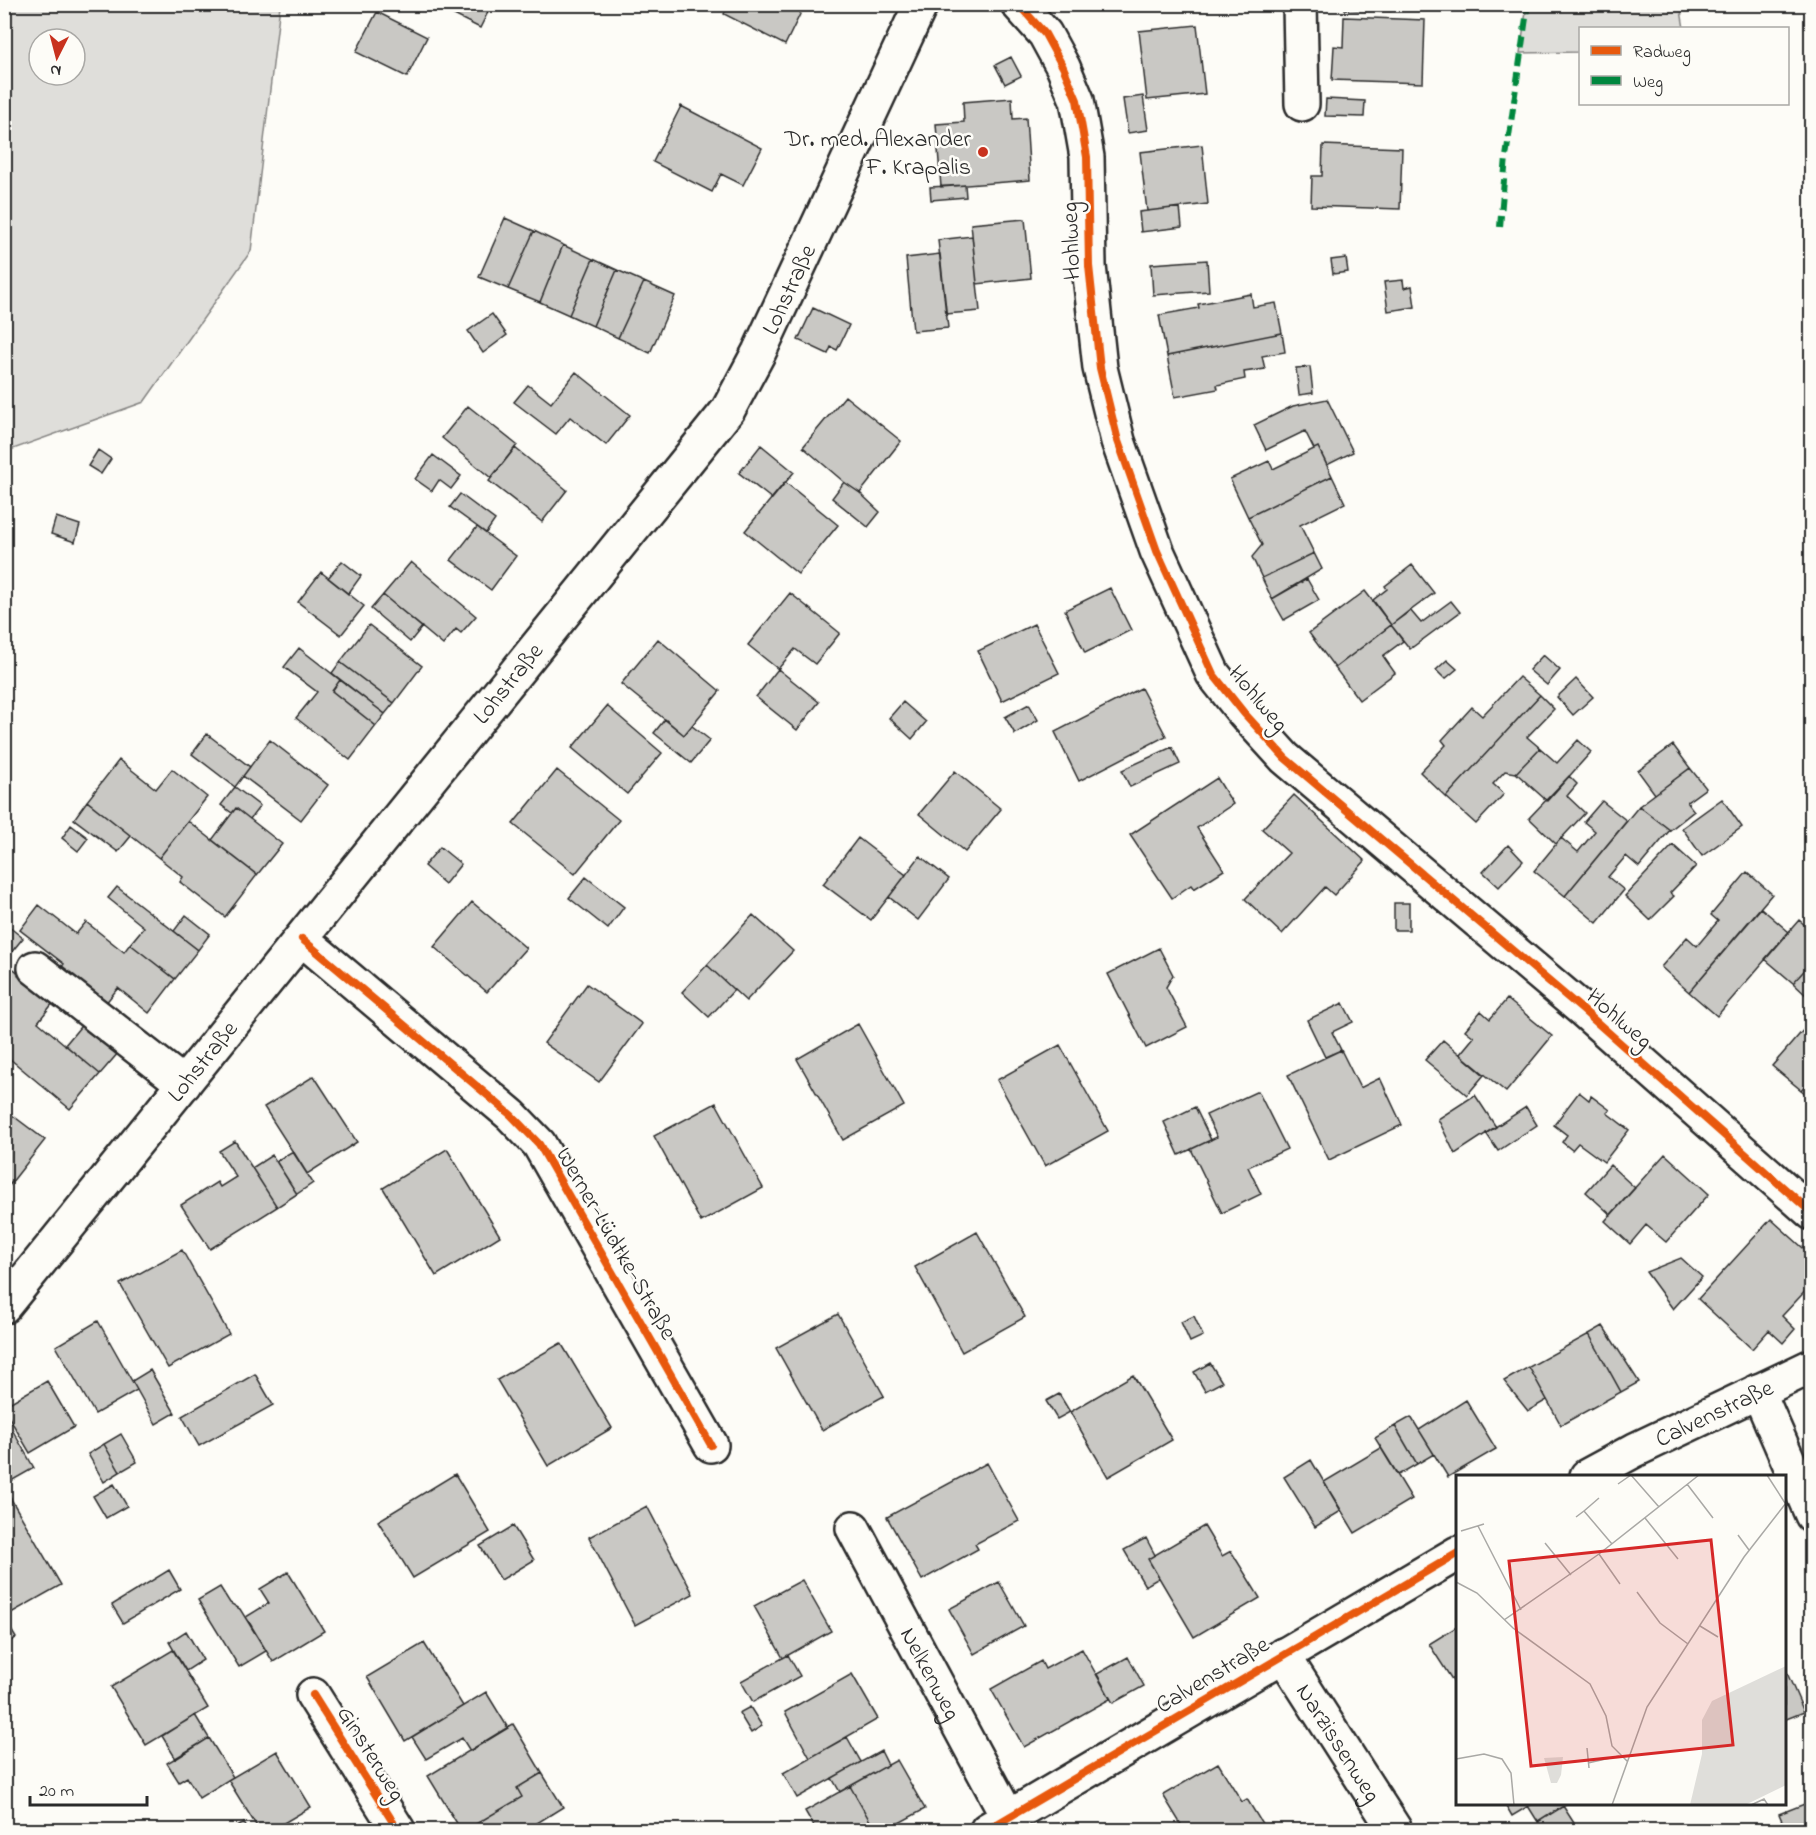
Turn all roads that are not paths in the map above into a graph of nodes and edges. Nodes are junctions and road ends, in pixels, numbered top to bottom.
1 (921, 4) edge
2 (1300, 4) edge
3 (1021, 5) edge
4 (1302, 104) dead end
5 (302, 939) junction
6 (35, 968) dead end
7 (184, 1084) junction
8 (1812, 1213) edge
9 (4, 1306) edge
10 (1812, 1366) edge
11 (1758, 1391) junction
12 (711, 1445) dead end
13 (1589, 1475) edge
14 (1812, 1515) edge
15 (853, 1528) dead end
16 (1456, 1553) edge
17 (1283, 1655) junction
18 (313, 1695) dead end
19 (997, 1824) edge
20 (398, 1830) edge
21 (1395, 1830) edge

1 - 5 street, Lohstraße
2 - 4 street
3 - 8 street, Hohlweg
5 - 7 street, Lohstraße
5 - 12 street, Werner-Lüdtke-Straße
6 - 7 street
7 - 9 street, Lohstraße
10 - 11 street, Calvenstraße
11 - 13 street, Calvenstraße
11 - 14 street
15 - 19 street, Nelkenweg
16 - 17 street, Calvenstraße
17 - 19 street, Calvenstraße
17 - 21 street, Narzissenweg
18 - 20 street, Ginsterweg

